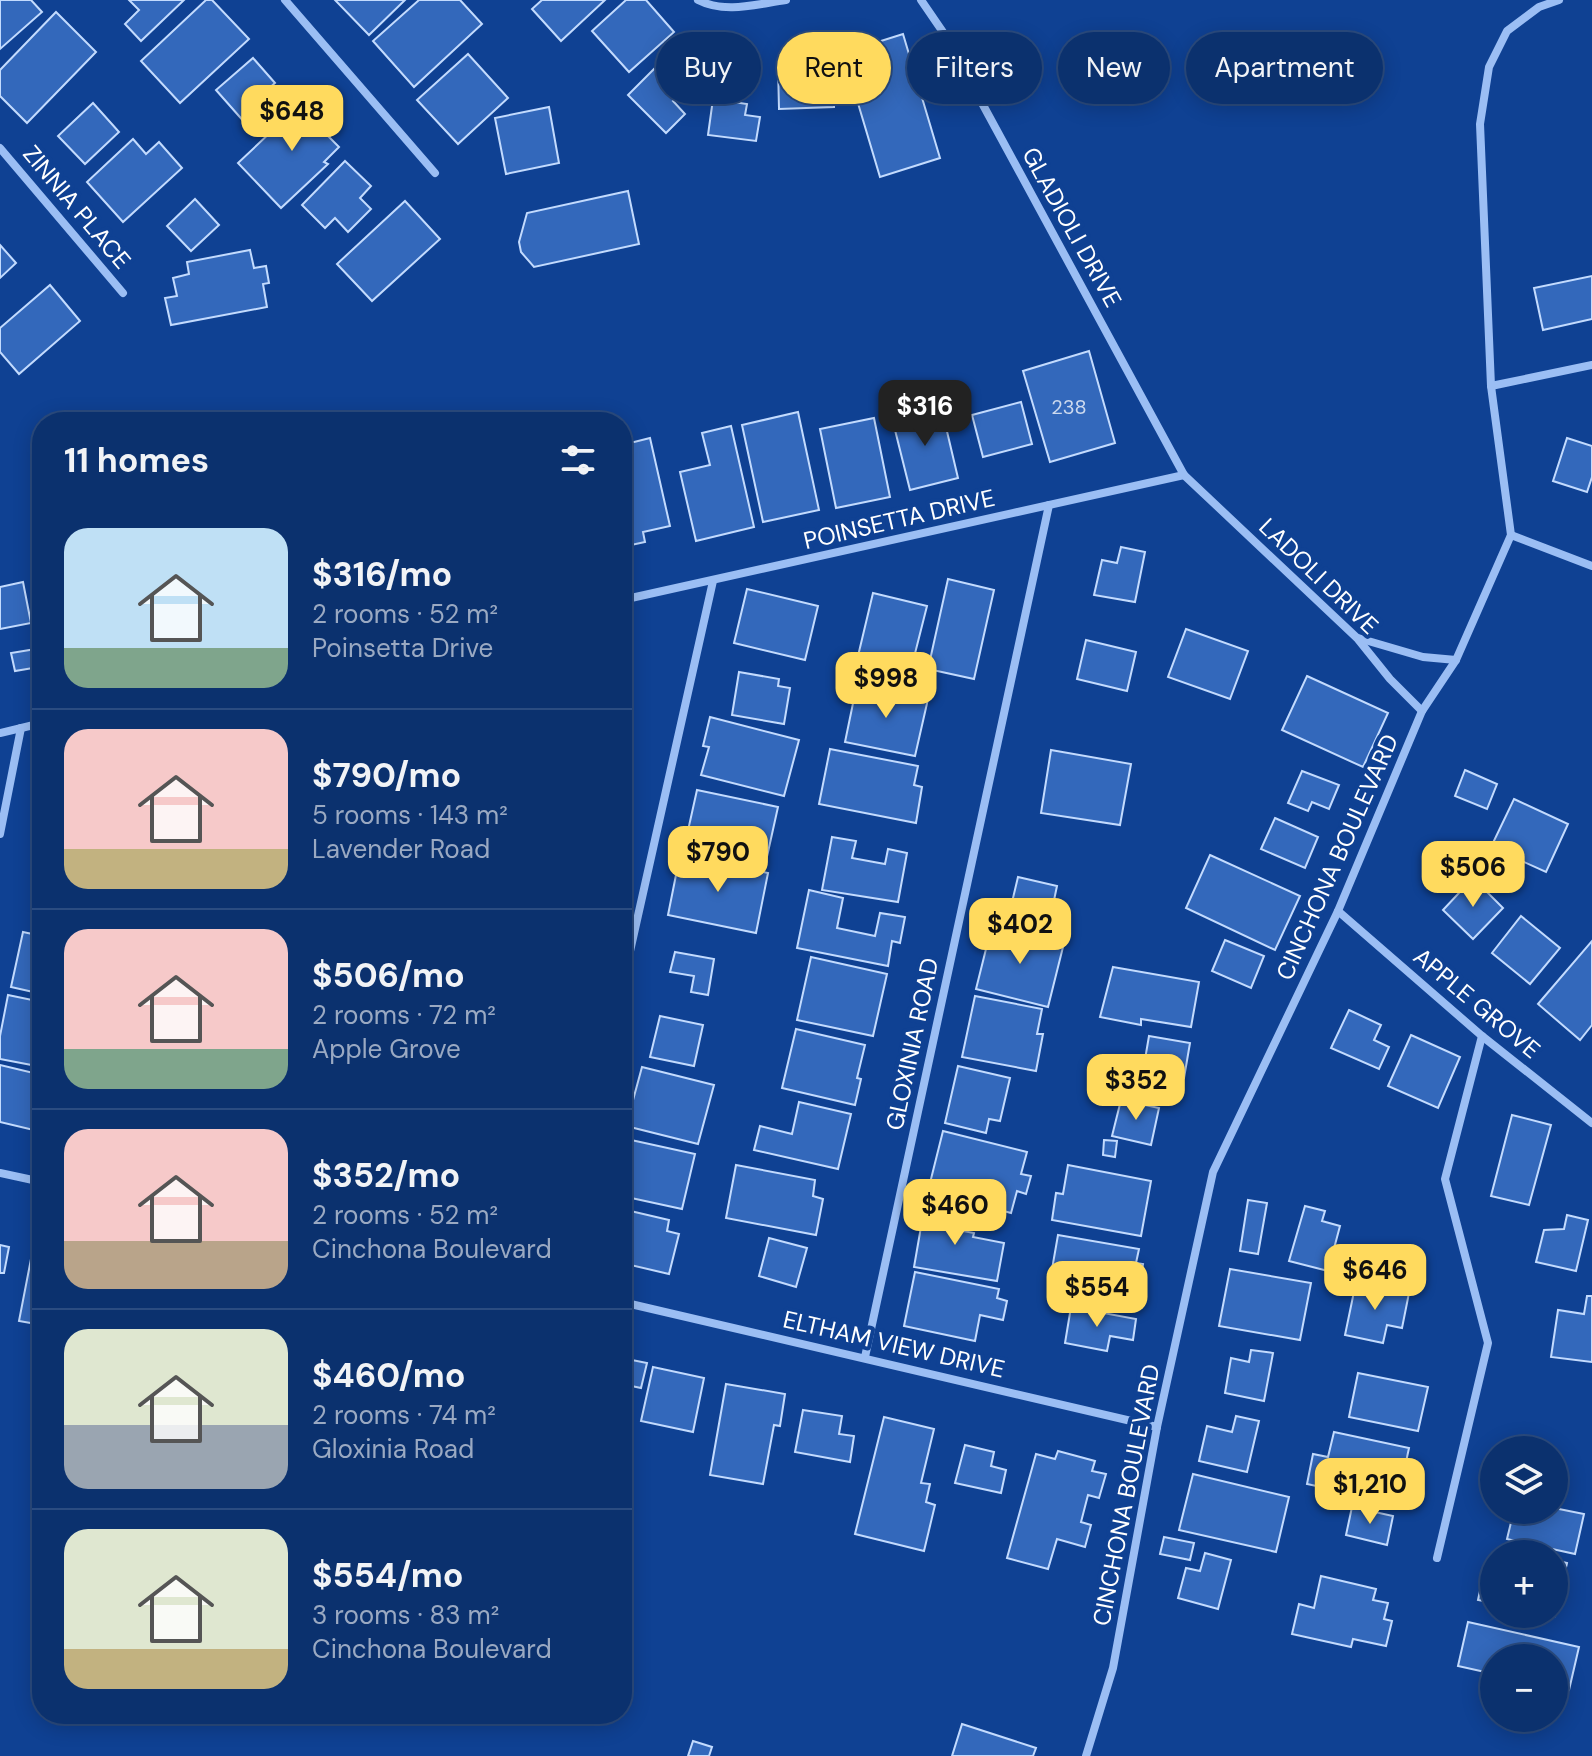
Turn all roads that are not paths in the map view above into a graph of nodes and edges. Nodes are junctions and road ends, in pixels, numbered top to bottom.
1 (285, 0) edge
2 (698, 0) edge
3 (786, 0) edge
4 (921, 0) edge
5 (1559, 0) edge
6 (0, 148) edge
7 (435, 173) dead end
8 (123, 293) dead end
9 (1592, 365) edge
10 (1491, 386) junction
11 (1184, 475) junction
12 (1049, 505) junction
13 (1511, 535) junction
14 (1592, 566) edge
15 (713, 581) junction
16 (632, 598) edge
17 (1357, 638) junction
18 (1456, 660) junction
19 (1422, 711) junction
20 (32, 725) edge
21 (21, 728) junction
22 (0, 733) edge
23 (0, 834) edge
24 (1338, 911) junction
25 (632, 942) edge
26 (1482, 1036) junction
27 (1592, 1123) edge
28 (0, 1173) edge
29 (32, 1180) edge
30 (632, 1304) edge
31 (865, 1357) junction
32 (1157, 1427) junction
33 (1437, 1558) dead end
34 (1086, 1756) edge

1 - 7 street
2 - 3 street
4 - 11 street, GLADIOLI DRIVE
5 - 10 street
6 - 8 street, ZINNIA PLACE
9 - 10 street
10 - 13 street
11 - 12 street, POINSETTA DRIVE
11 - 17 street, LADOLI DRIVE
12 - 15 street, POINSETTA DRIVE
12 - 31 street, GLOXINIA ROAD
13 - 14 street
13 - 18 street, CINCHONA BOULEVARD
15 - 16 street, POINSETTA DRIVE
15 - 25 street
17 - 18 street
17 - 19 street, LADOLI DRIVE
18 - 19 street, CINCHONA BOULEVARD
19 - 24 street, CINCHONA BOULEVARD
20 - 21 street
21 - 22 street
21 - 23 street
24 - 26 street, APPLE GROVE
24 - 32 street, CINCHONA BOULEVARD
26 - 27 street, APPLE GROVE
26 - 33 street
28 - 29 street
30 - 31 street, ELTHAM VIEW DRIVE
31 - 32 street, ELTHAM VIEW DRIVE
32 - 34 street, CINCHONA BOULEVARD

